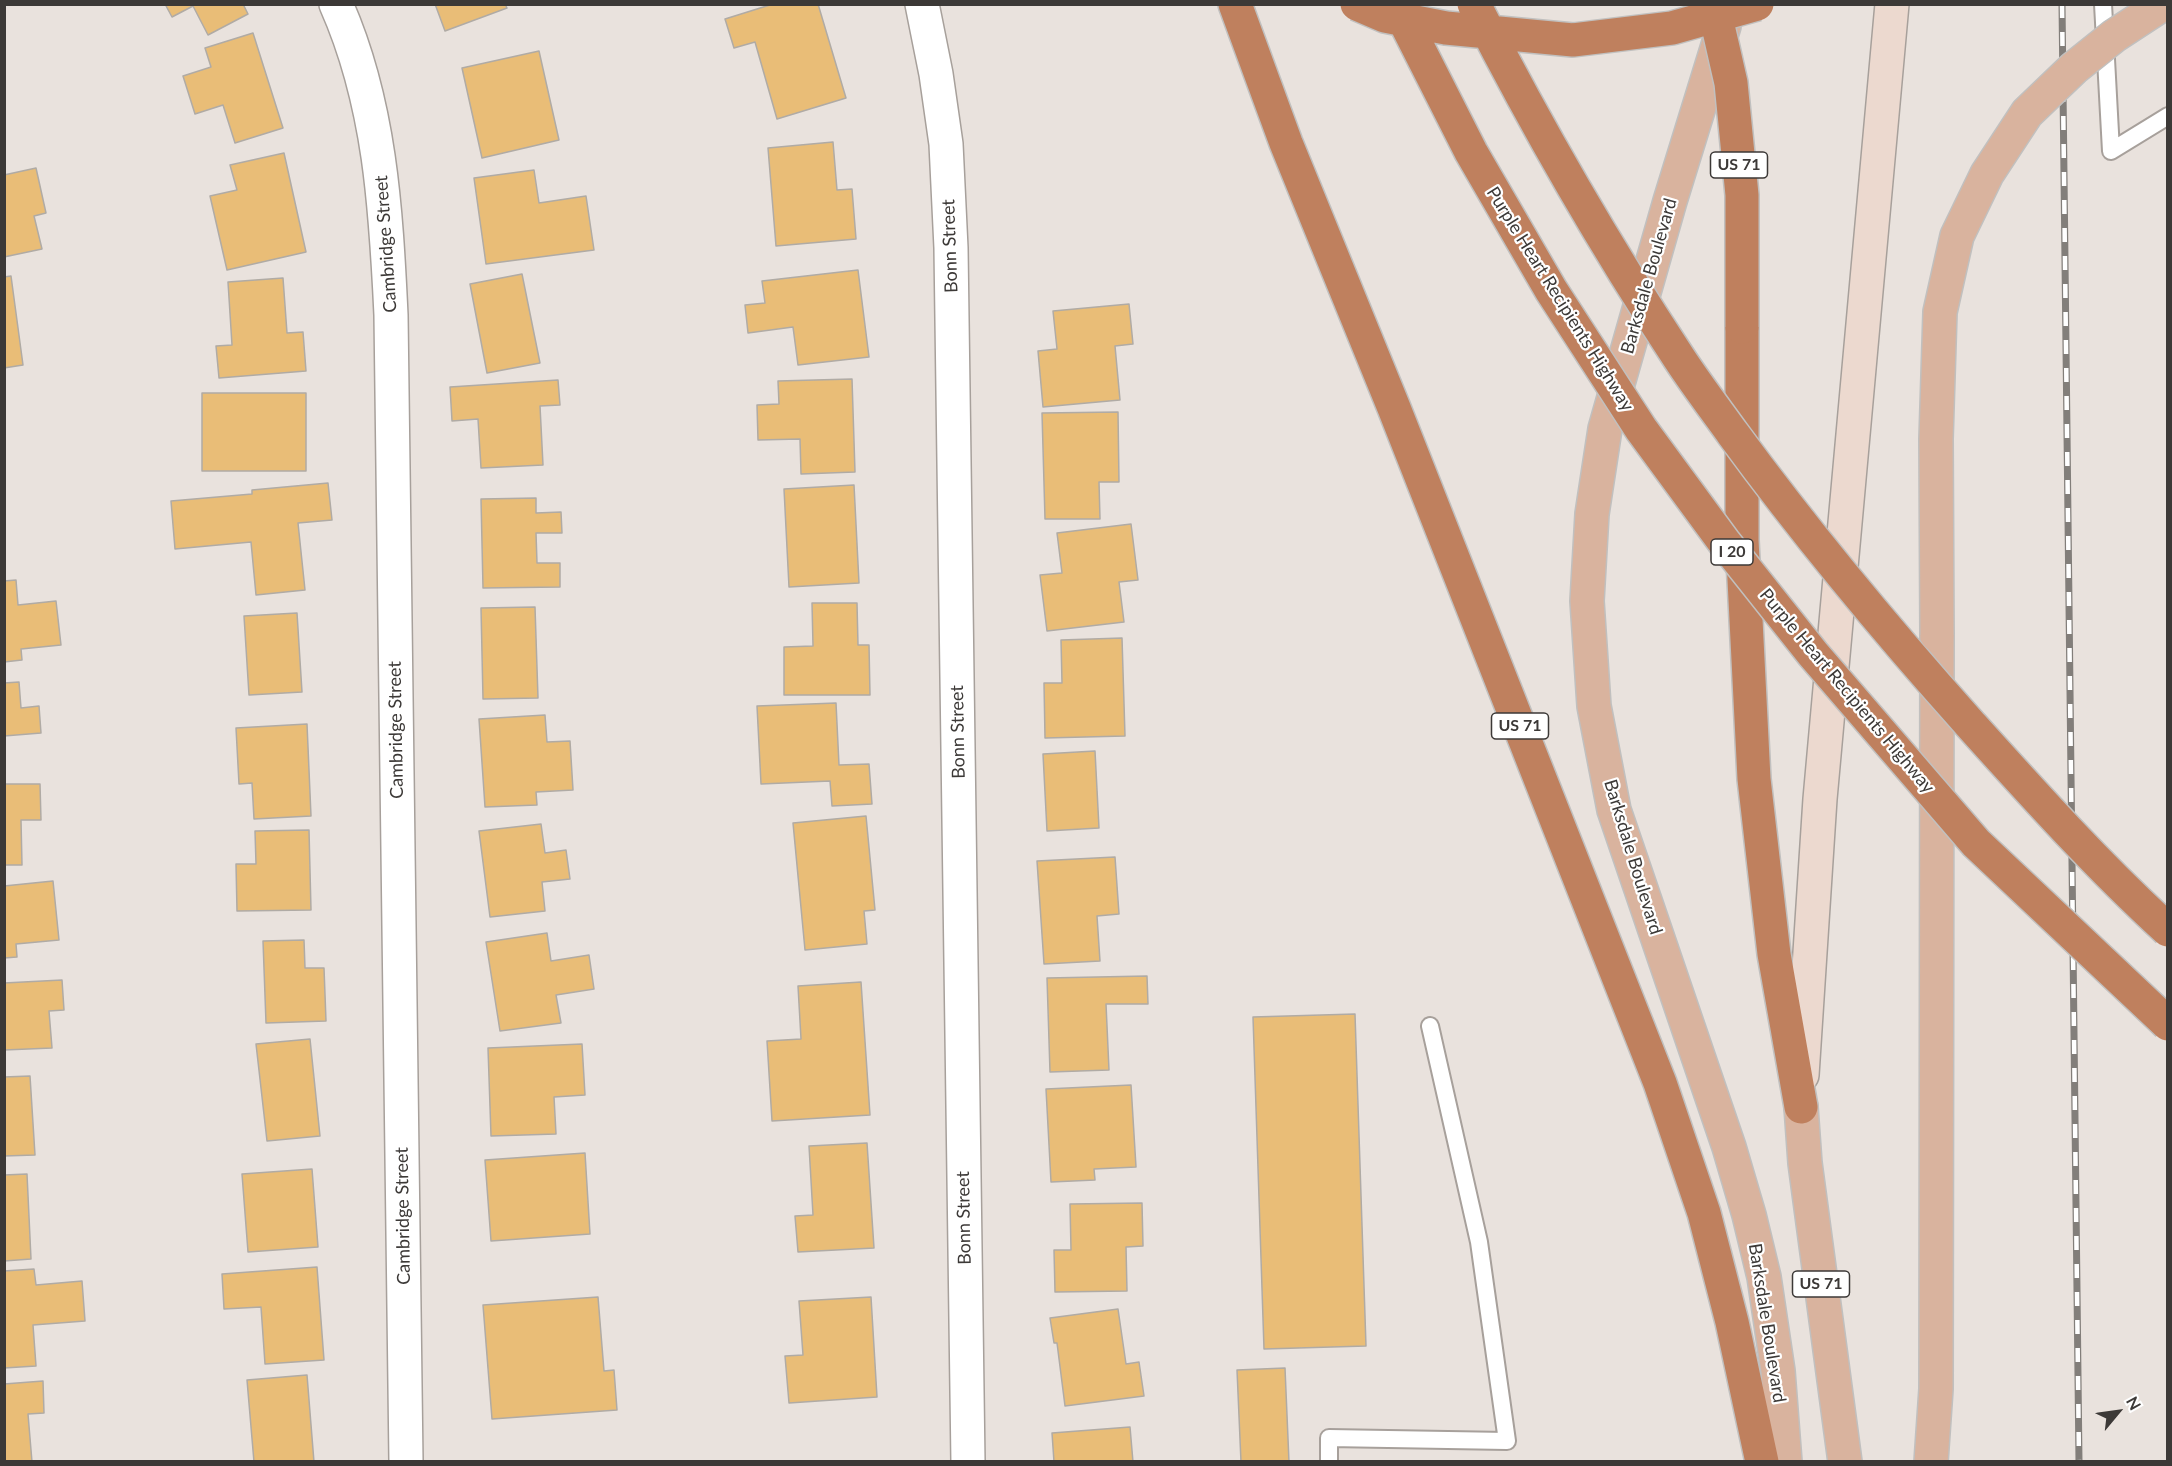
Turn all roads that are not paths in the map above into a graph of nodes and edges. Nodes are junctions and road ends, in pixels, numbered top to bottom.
1 (336, 4) edge
2 (922, 4) edge
3 (1235, 4) edge
4 (1357, 4) edge
5 (1396, 4) edge
6 (1474, 4) edge
7 (1713, 4) edge
8 (1731, 4) edge
9 (1757, 4) edge
10 (1892, 4) edge
11 (2103, 4) edge
12 (2163, 4) edge
13 (2168, 116) edge
14 (2168, 930) edge
15 (2168, 1024) edge
16 (1430, 1026) dead end
17 (1801, 1107) junction
18 (406, 1461) edge
19 (968, 1461) edge
20 (1329, 1461) edge
21 (1762, 1461) edge
22 (1785, 1461) edge
23 (1845, 1461) edge
24 (1931, 1461) edge

1 - 18 street, Cambridge Street
2 - 19 street, Bonn Street
3 - 21 highway, US 71
4 - 9 highway, bridge
5 - 15 highway, Purple Heart Recipients Highway / I 20, bridge
6 - 14 highway, bridge
7 - 17 highway, US 71, bridge
8 - 22 main road, Barksdale Boulevard
10 - 17 main road
11 - 13 lane
12 - 24 main road, bridge
16 - 20 lane
17 - 23 main road, US 71

